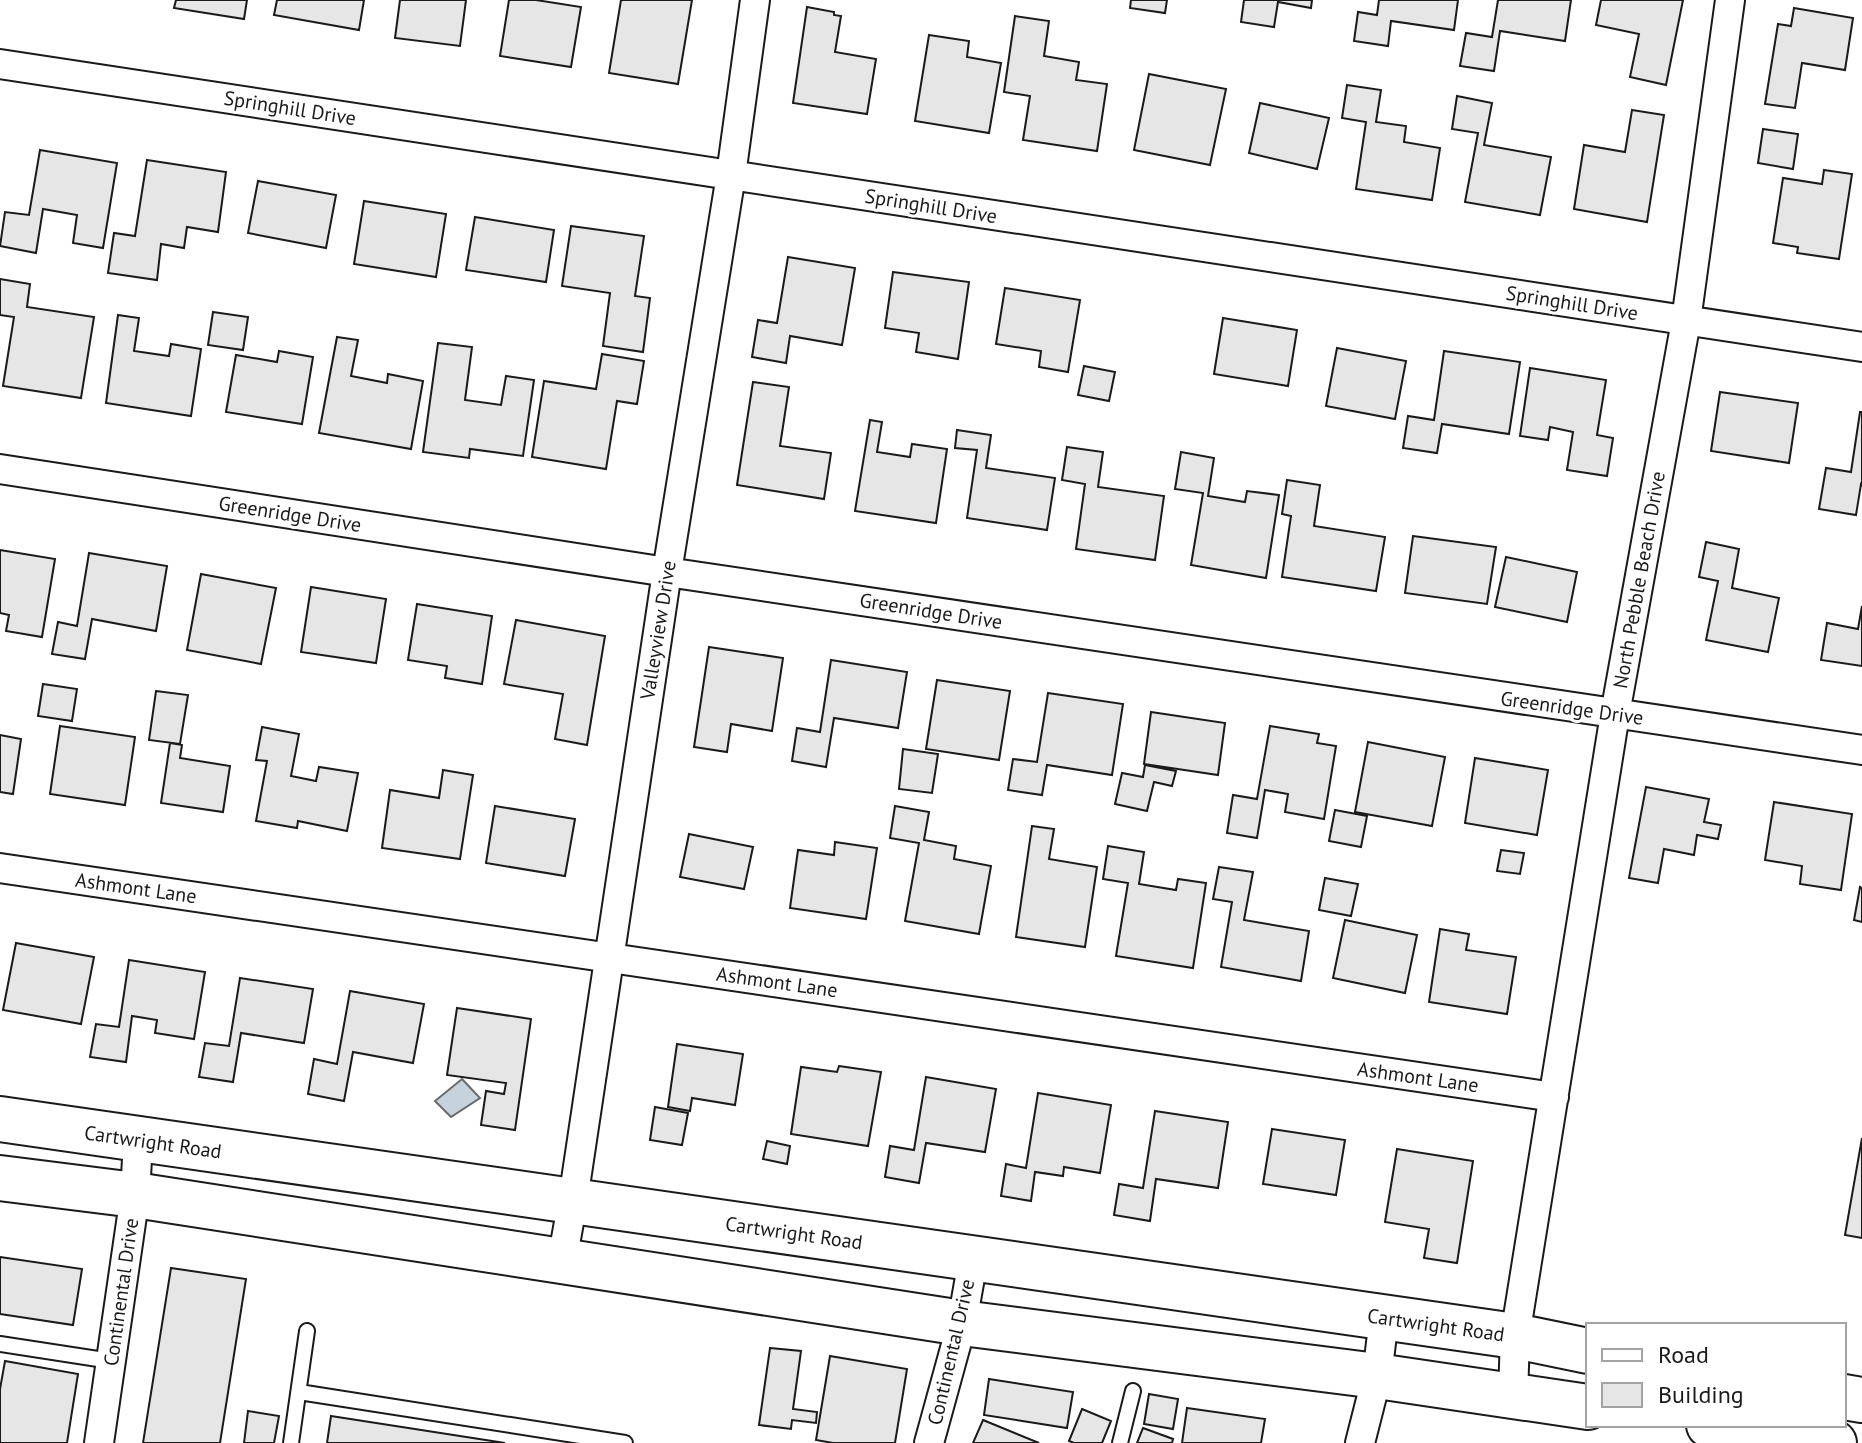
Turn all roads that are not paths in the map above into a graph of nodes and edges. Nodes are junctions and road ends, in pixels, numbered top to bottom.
1 (755, 0) edge
2 (1730, 0) edge
3 (0, 64) edge
4 (731, 175) junction
5 (1686, 321) junction
6 (1862, 347) edge
7 (0, 469) edge
8 (667, 572) junction
9 (1615, 714) junction
10 (1862, 750) edge
11 (0, 868) edge
12 (608, 957) junction
13 (1554, 1097) junction
14 (0, 1119) edge
15 (138, 1141) junction
16 (0, 1178) edge
17 (135, 1195) junction
18 (573, 1200) junction
19 (973, 1260) junction
20 (562, 1261) junction
21 (1384, 1318) junction
22 (962, 1323) junction
23 (307, 1331) dead end
24 (1515, 1336) junction
25 (0, 1344) edge
26 (1586, 1351) edge
27 (111, 1361) junction
28 (1377, 1376) junction
29 (1133, 1391) dead end
30 (299, 1392) junction
31 (1513, 1396) junction
32 (1586, 1407) edge
33 (1723, 1427) edge
34 (1780, 1435) edge
35 (99, 1443) edge
36 (291, 1443) edge
37 (625, 1443) edge
38 (929, 1443) edge
39 (1120, 1443) edge
40 (1360, 1443) edge
41 (1834, 1443) edge

1 - 4 street, Valleyview Drive
2 - 5 street, North Pebble Beach Drive
3 - 4 street, Springhill Drive
4 - 5 street, Springhill Drive
4 - 8 street, Valleyview Drive
5 - 6 street, Springhill Drive
5 - 9 street, North Pebble Beach Drive
7 - 8 street, Greenridge Drive
8 - 9 street, Greenridge Drive
8 - 12 street, Valleyview Drive
9 - 10 street, Greenridge Drive
9 - 13 street, North Pebble Beach Drive
11 - 12 street, Ashmont Lane
12 - 13 street, Ashmont Lane
12 - 18 street, Valleyview Drive
13 - 24 street, North Pebble Beach Drive
14 - 15 main road, Cartwright Road
15 - 17 street, Continental Drive
15 - 18 main road, Cartwright Road
16 - 17 main road
17 - 20 main road
17 - 27 street, Continental Drive
18 - 19 main road, Cartwright Road
18 - 20 street, Valleyview Drive
19 - 21 main road, Cartwright Road
19 - 22 street, Continental Drive
20 - 22 main road
21 - 24 main road, Cartwright Road
21 - 28 street
22 - 28 main road
22 - 38 street, Continental Drive
23 - 30 lane
24 - 26 main road, Cartwright Road
24 - 31 street, North Pebble Beach Drive
25 - 27 lane
27 - 35 street, Continental Drive
28 - 31 main road
28 - 40 street
29 - 39 lane
30 - 36 lane
30 - 37 lane
31 - 32 main road
33 - 34 main road
34 - 41 main road

